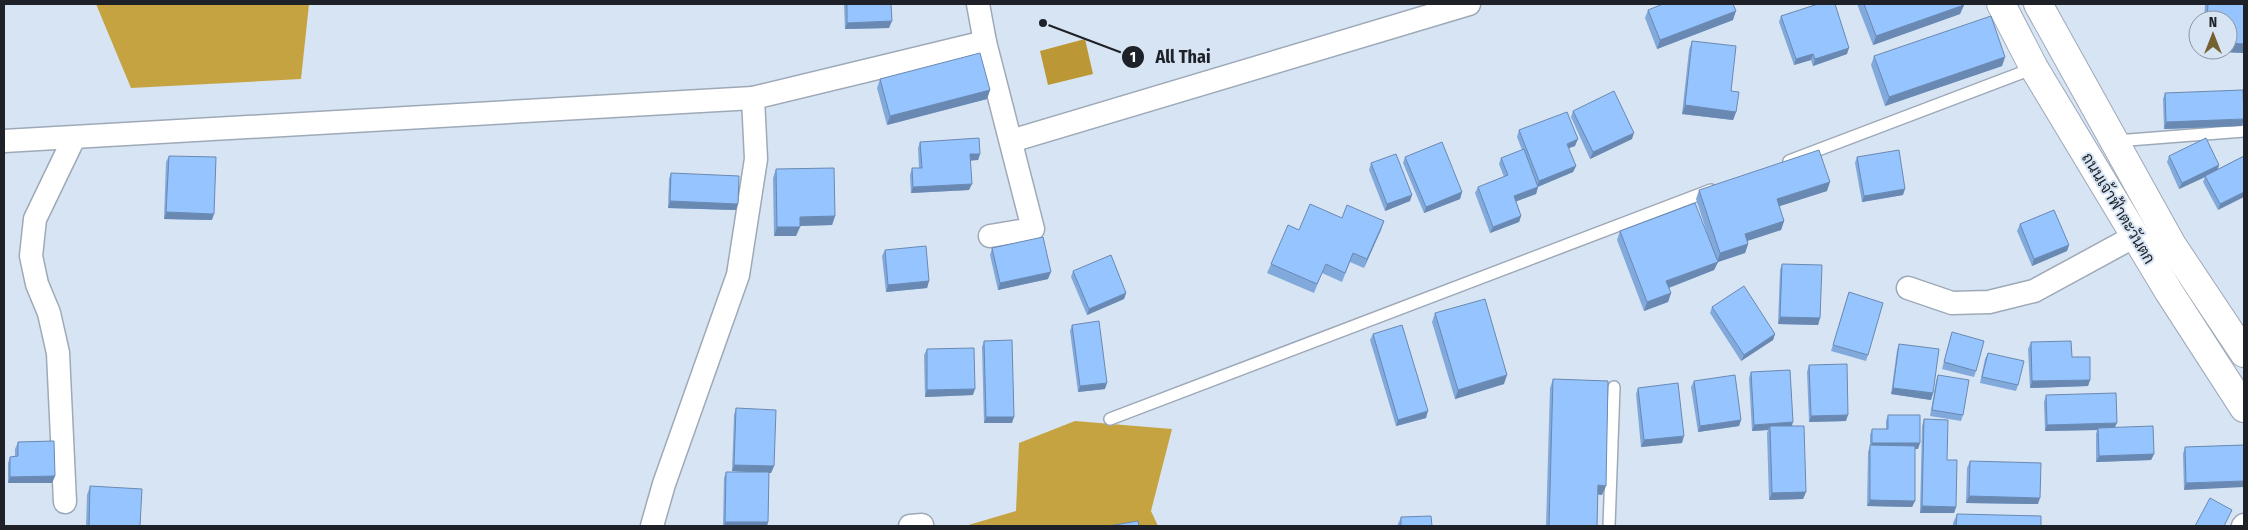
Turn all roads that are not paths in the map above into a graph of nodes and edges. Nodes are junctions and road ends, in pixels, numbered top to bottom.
1 (978, 4) edge
2 (1469, 4) edge
3 (2001, 4) edge
4 (2038, 4) edge
5 (985, 42) junction
6 (2034, 68) junction
7 (753, 98) junction
8 (2244, 131) edge
9 (74, 138) junction
10 (4, 140) edge
11 (1011, 141) junction
12 (2114, 141) junction
13 (1782, 164) edge
14 (1726, 185) edge
15 (2137, 235) junction
16 (990, 236) dead end
17 (1908, 288) dead end
18 (2244, 353) edge
19 (1614, 387) dead end
20 (2244, 408) edge
21 (1110, 418) dead end
22 (65, 502) dead end
23 (652, 526) edge
24 (1609, 526) edge

1 - 5 street
2 - 11 street
3 - 6 main road, ถนนเจ้าฟ้าตะวันตก
4 - 12 main road, ถนนเจ้าฟ้าตะวันตก
5 - 7 street
5 - 11 street
6 - 13 lane
6 - 15 main road, ถนนเจ้าฟ้าตะวันตก
7 - 9 street
7 - 23 street
8 - 12 lane
9 - 10 street
9 - 22 street
11 - 16 street
12 - 18 main road, ถนนเจ้าฟ้าตะวันตก
14 - 21 lane
15 - 17 street
15 - 20 main road, ถนนเจ้าฟ้าตะวันตก
19 - 24 lane

